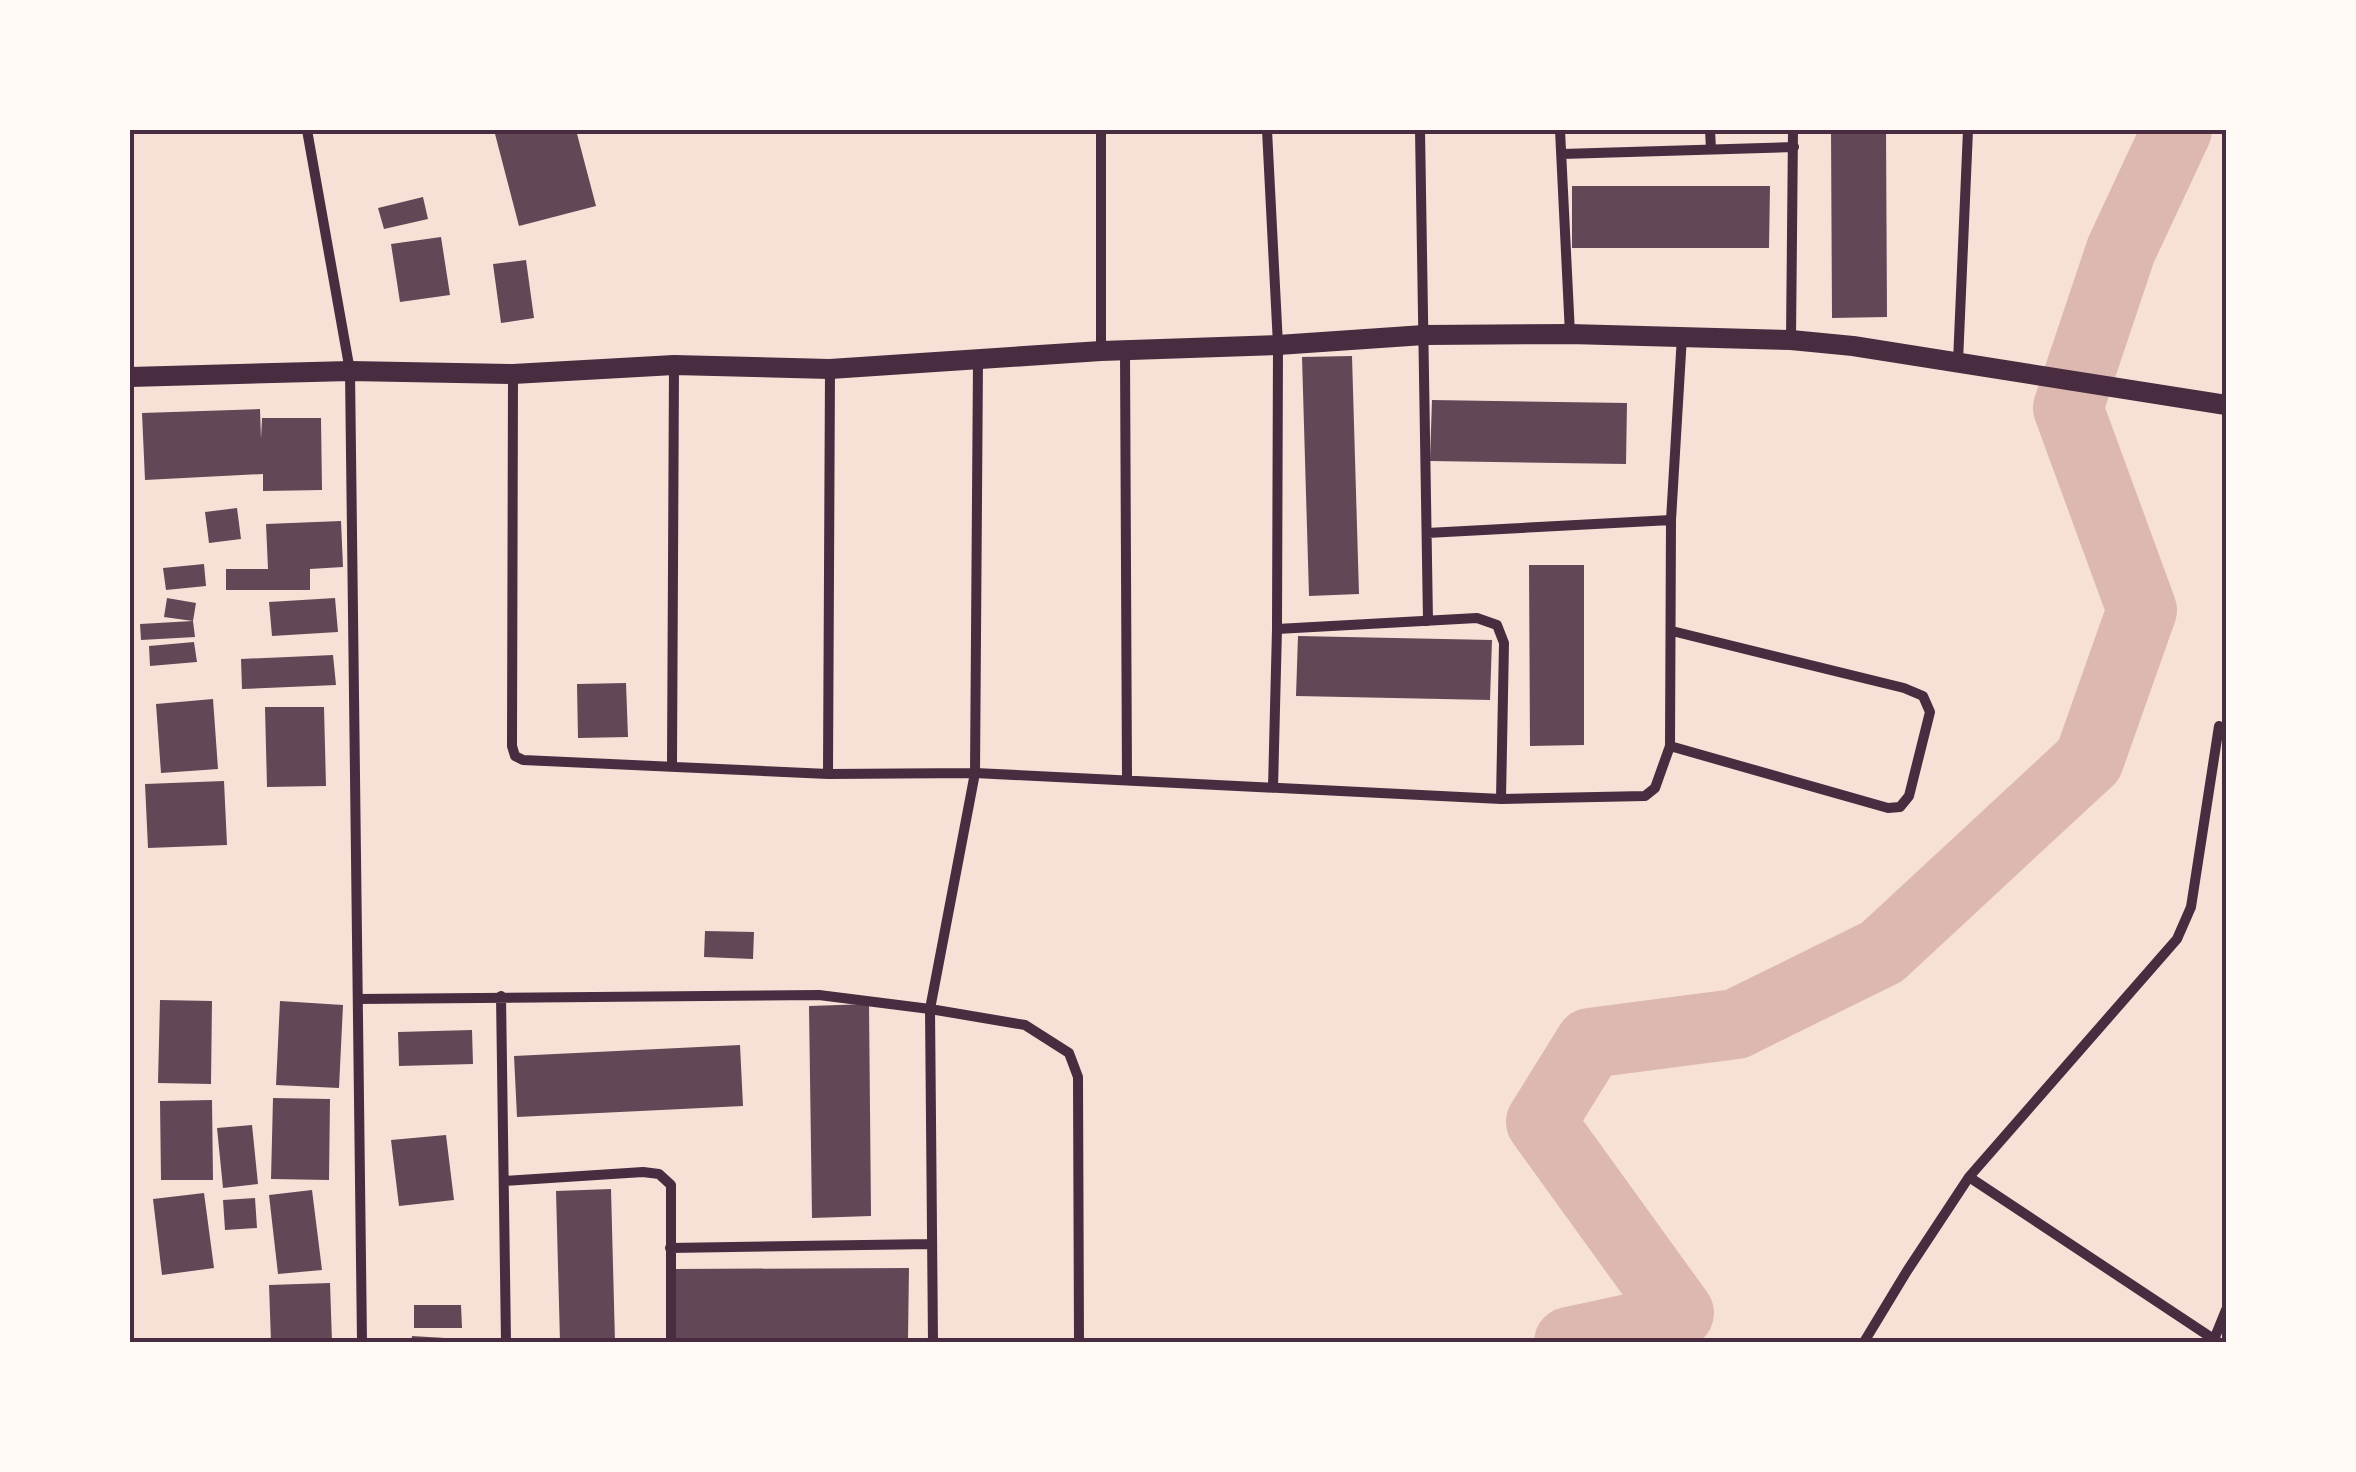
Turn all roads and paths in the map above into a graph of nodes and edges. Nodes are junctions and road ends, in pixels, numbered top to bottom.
1 (308, 130) edge
2 (1101, 130) edge
3 (1267, 130) edge
4 (1420, 130) edge
5 (1560, 130) edge
6 (1710, 130) edge
7 (1793, 130) edge
8 (1968, 130) edge
9 (1794, 147) junction
10 (1710, 149) junction
11 (1562, 154) junction
12 (1570, 334) junction
13 (1424, 335) junction
14 (1682, 336) junction
15 (1791, 340) junction
16 (1278, 344) junction
17 (1101, 351) junction
18 (1124, 352) junction
19 (978, 360) junction
20 (1958, 362) junction
21 (674, 365) junction
22 (830, 369) junction
23 (350, 371) junction
24 (512, 374) junction
25 (130, 378) edge
26 (2226, 404) edge
27 (1672, 520) junction
28 (1428, 534) junction
29 (1428, 621) junction
30 (1277, 629) junction
31 (1672, 631) junction
32 (2219, 726) dead end
33 (1670, 746) junction
34 (672, 767) junction
35 (975, 773) junction
36 (828, 774) junction
37 (1128, 780) junction
38 (1273, 788) junction
39 (1501, 799) junction
40 (501, 996) junction
41 (358, 999) junction
42 (930, 1009) junction
43 (1969, 1177) junction
44 (504, 1181) junction
45 (932, 1244) junction
46 (670, 1248) junction
47 (2226, 1310) edge
48 (2215, 1341) edge
49 (362, 1342) edge
50 (506, 1342) edge
51 (672, 1342) edge
52 (933, 1342) edge
53 (1079, 1342) edge
54 (1864, 1342) edge

1 - 23 street
2 - 17 street
3 - 16 street
4 - 13 street
5 - 11 street
6 - 10 street
7 - 9 street
8 - 20 street
9 - 10 street
9 - 15 street
10 - 11 street
11 - 12 street
12 - 13 main road
12 - 14 main road
13 - 16 main road
13 - 28 street
14 - 15 main road
14 - 27 street
15 - 20 main road
16 - 18 main road
16 - 30 street
17 - 18 main road
17 - 19 main road
18 - 37 street
19 - 22 main road
19 - 35 street
20 - 26 main road
21 - 22 main road
21 - 24 main road
21 - 34 street
22 - 36 street
23 - 24 main road
23 - 25 main road
23 - 41 street
24 - 34 street
27 - 28 street
27 - 31 street
28 - 29 street
29 - 30 street
29 - 39 street
30 - 38 street
31 - 33 street
31 - 33 street
32 - 43 street
33 - 39 street
34 - 36 street
35 - 36 street
35 - 37 street
35 - 42 street
37 - 38 street
38 - 39 street
40 - 41 street
40 - 42 street
40 - 44 street
41 - 49 street
42 - 45 street
42 - 53 street
43 - 48 street
43 - 54 street
44 - 46 street
44 - 50 street
45 - 46 street
45 - 52 street
46 - 51 street
47 - 48 street

